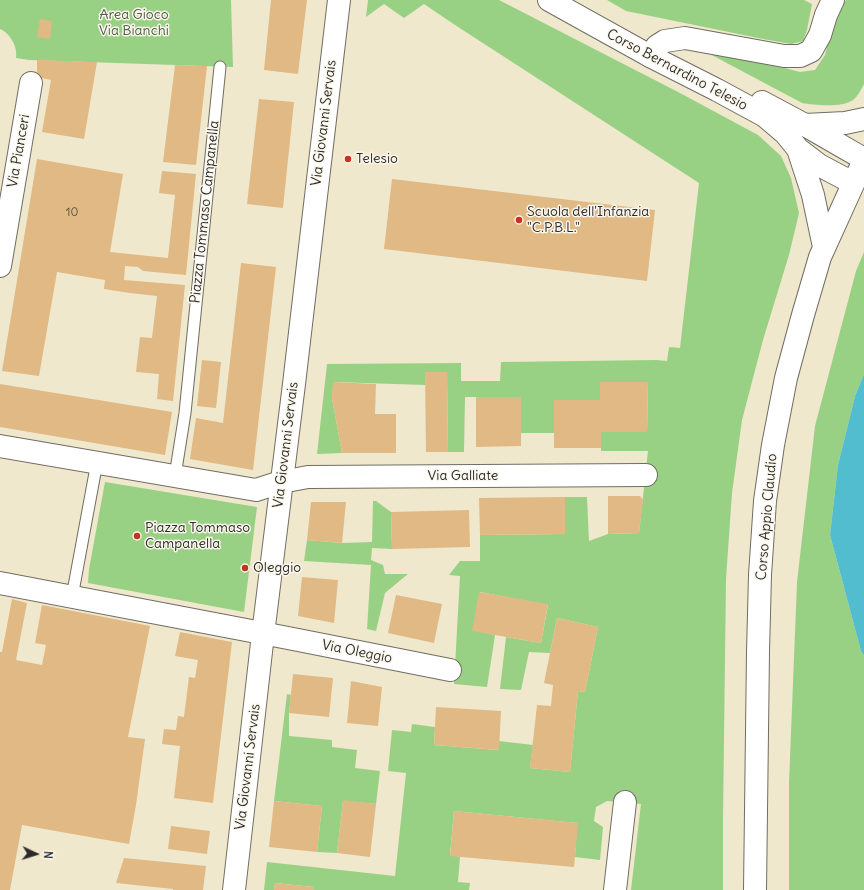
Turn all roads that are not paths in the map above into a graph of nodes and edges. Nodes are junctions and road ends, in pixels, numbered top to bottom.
1 (339, 0) edge
2 (549, 0) edge
3 (573, 0) edge
4 (833, 0) edge
5 (653, 51) junction
6 (220, 66) dead end
7 (31, 83) dead end
8 (864, 119) edge
9 (805, 125) junction
10 (798, 149) junction
11 (864, 159) edge
12 (853, 183) junction
13 (2, 243) edge
14 (824, 247) junction
15 (0, 266) edge
16 (0, 446) edge
17 (97, 462) junction
18 (646, 475) dead end
19 (175, 476) junction
20 (281, 482) junction
21 (0, 583) edge
22 (72, 597) junction
23 (263, 634) junction
24 (450, 670) dead end
25 (625, 802) dead end
26 (234, 890) edge
27 (615, 890) edge
28 (755, 890) edge

1 - 20 street, Via Giovanni Servais
2 - 5 street, Corso Bernardino Telesio
3 - 5 street, Corso Bernardino Telesio
4 - 5 street
5 - 9 street, Corso Bernardino Telesio
5 - 10 street, Corso Bernardino Telesio
6 - 19 lane, Piazza Tommaso Campanella
7 - 13 street, Via Pianceri
8 - 9 street
9 - 11 street, Corso Bernardino Telesio
10 - 12 street, Corso Bernardino Telesio
10 - 14 street, Corso Bernardino Telesio
11 - 12 street, Corso Appio Claudio
12 - 14 street, Corso Appio Claudio
13 - 15 street, Via Pianceri
14 - 28 street, Corso Appio Claudio
16 - 17 street
17 - 19 street
17 - 22 lane
18 - 20 street, Via Galliate
19 - 20 street
20 - 23 street, Via Giovanni Servais
21 - 22 street
22 - 23 street
23 - 24 street, Via Oleggio
23 - 26 street, Via Giovanni Servais
25 - 27 street

